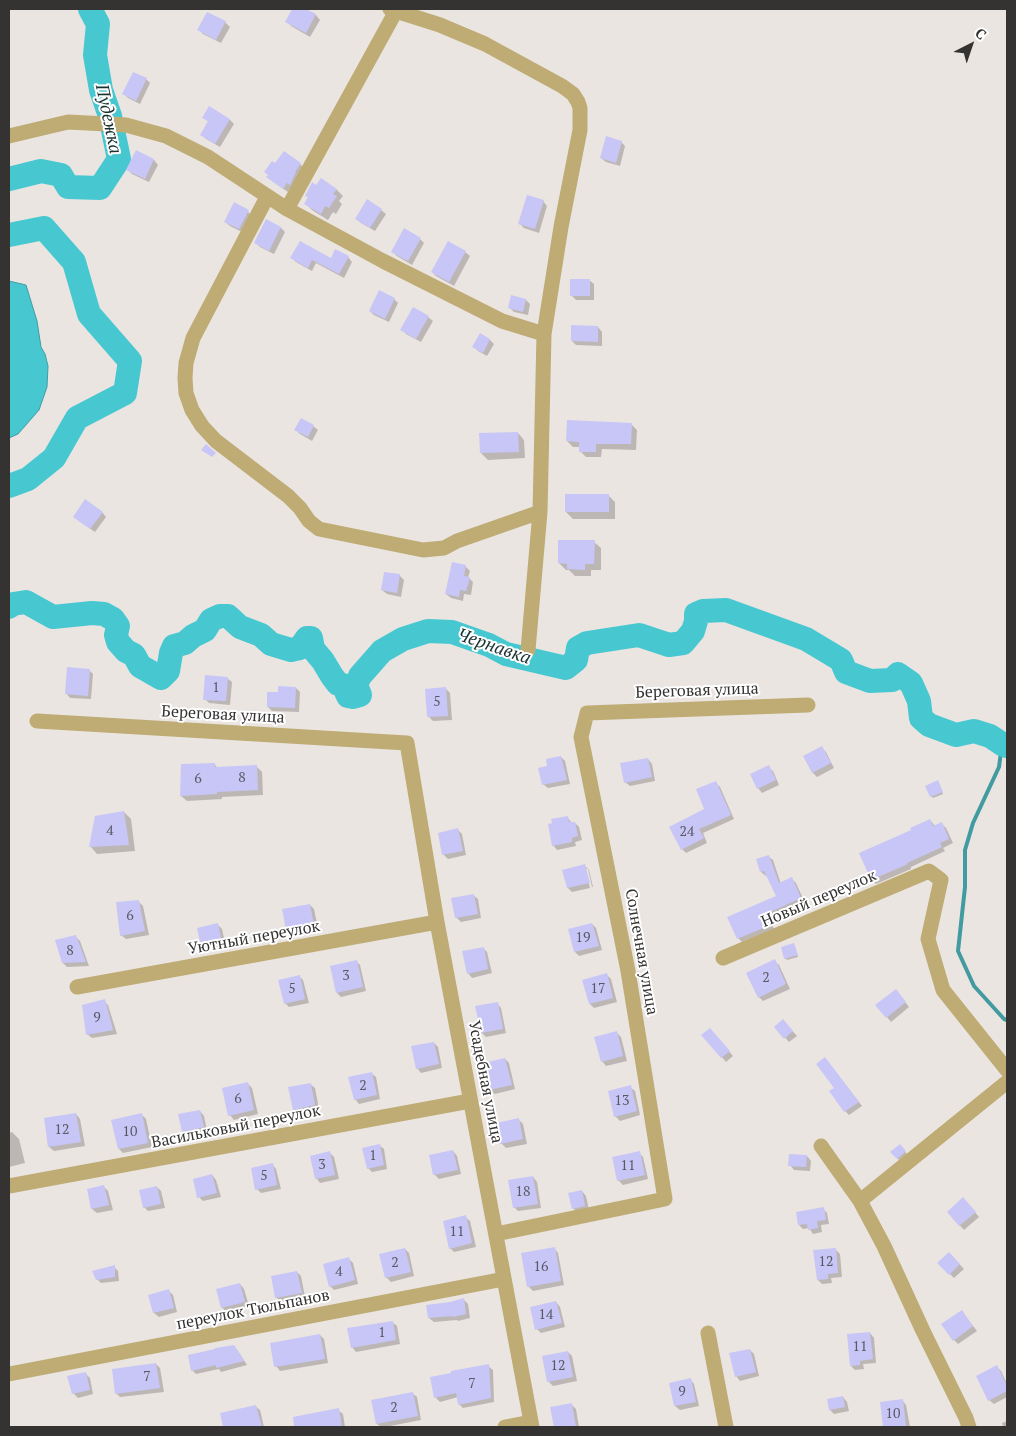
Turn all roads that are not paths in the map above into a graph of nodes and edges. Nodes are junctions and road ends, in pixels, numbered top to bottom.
1 (393, 10) edge
2 (9, 136) edge
3 (268, 197) junction
4 (287, 209) junction
5 (544, 334) junction
6 (540, 512) junction
7 (528, 650) dead end
8 (808, 705) dead end
9 (587, 713) joint
10 (38, 721) dead end
11 (407, 743) joint
12 (437, 922) junction
13 (723, 958) dead end
14 (77, 987) dead end
15 (1007, 1070) edge
16 (1007, 1082) edge
17 (470, 1101) junction
18 (821, 1146) dead end
19 (9, 1186) edge
20 (860, 1201) junction
21 (496, 1234) junction
22 (504, 1279) junction
23 (708, 1333) dead end
24 (9, 1374) edge
25 (531, 1425) edge
26 (504, 1427) edge
27 (726, 1427) edge
28 (969, 1427) edge

1 - 4 street
1 - 5 street
2 - 3 street
3 - 4 street
3 - 6 street
4 - 5 street
5 - 6 street
6 - 7 street
8 - 9 street, Береговая улица
9 - 21 street, Солнечная улица
10 - 11 street, Береговая улица
11 - 12 street, Усадебная улица
12 - 14 street, Уютный переулок
12 - 17 street, Усадебная улица
13 - 15 street, Новый переулок
16 - 20 street
17 - 19 street, Васильковый переулок
17 - 21 street, Усадебная улица
18 - 20 street
20 - 28 street
21 - 22 street, Усадебная улица
22 - 24 street, переулок Тюльпанов
22 - 25 street, Усадебная улица
23 - 27 street
25 - 26 street

